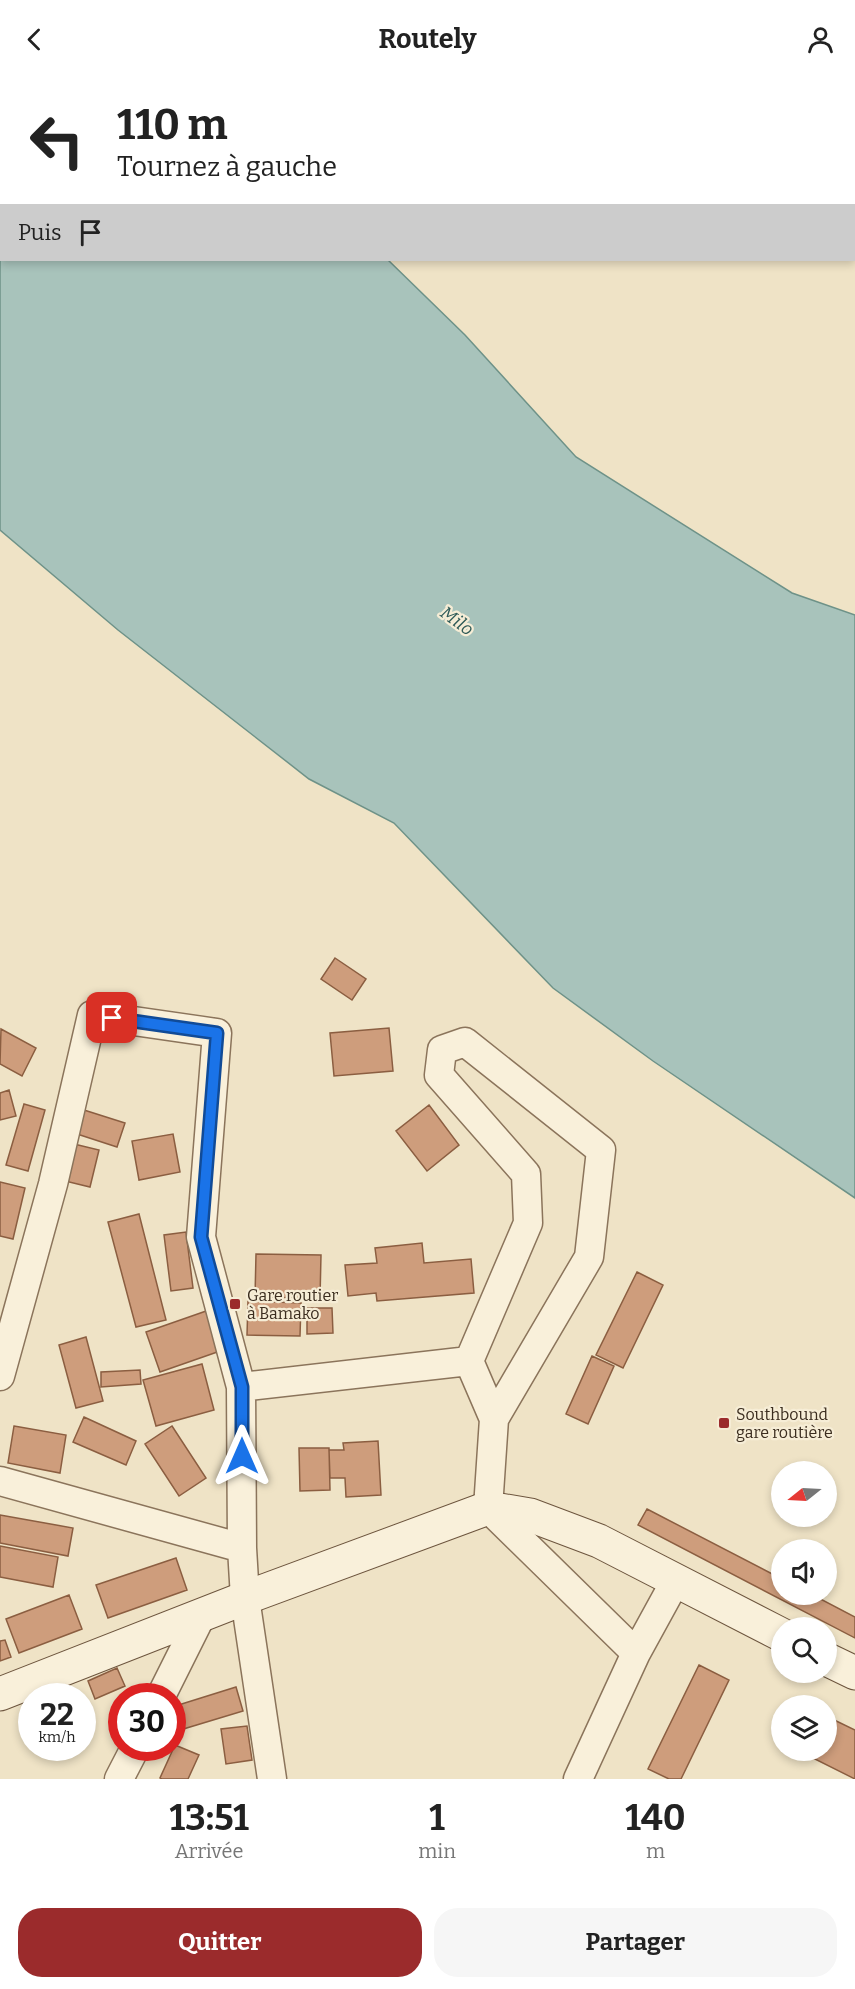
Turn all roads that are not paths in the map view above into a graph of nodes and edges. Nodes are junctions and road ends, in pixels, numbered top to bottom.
1 (469, 1361) junction
2 (0, 1376) edge
3 (242, 1387) junction
4 (494, 1419) junction
5 (0, 1481) edge
6 (488, 1508) junction
7 (242, 1548) junction
8 (676, 1580) junction
9 (245, 1598) junction
10 (201, 1616) junction
11 (771, 1629) edge
12 (636, 1653) junction
13 (837, 1664) edge
14 (855, 1673) edge
15 (168, 1683) edge
16 (0, 1694) edge
17 (128, 1761) edge
18 (119, 1779) edge
19 (272, 1779) edge
20 (578, 1779) edge

1 - 3 street
1 - 4 street
1 - 4 street
2 - 3 street
3 - 7 street
4 - 6 street
5 - 7 street
6 - 8 street
6 - 9 street
6 - 12 street
7 - 9 street
8 - 11 street
8 - 12 street
9 - 10 street
9 - 19 street
10 - 15 street
10 - 16 street
12 - 20 street
13 - 14 street
17 - 18 street

